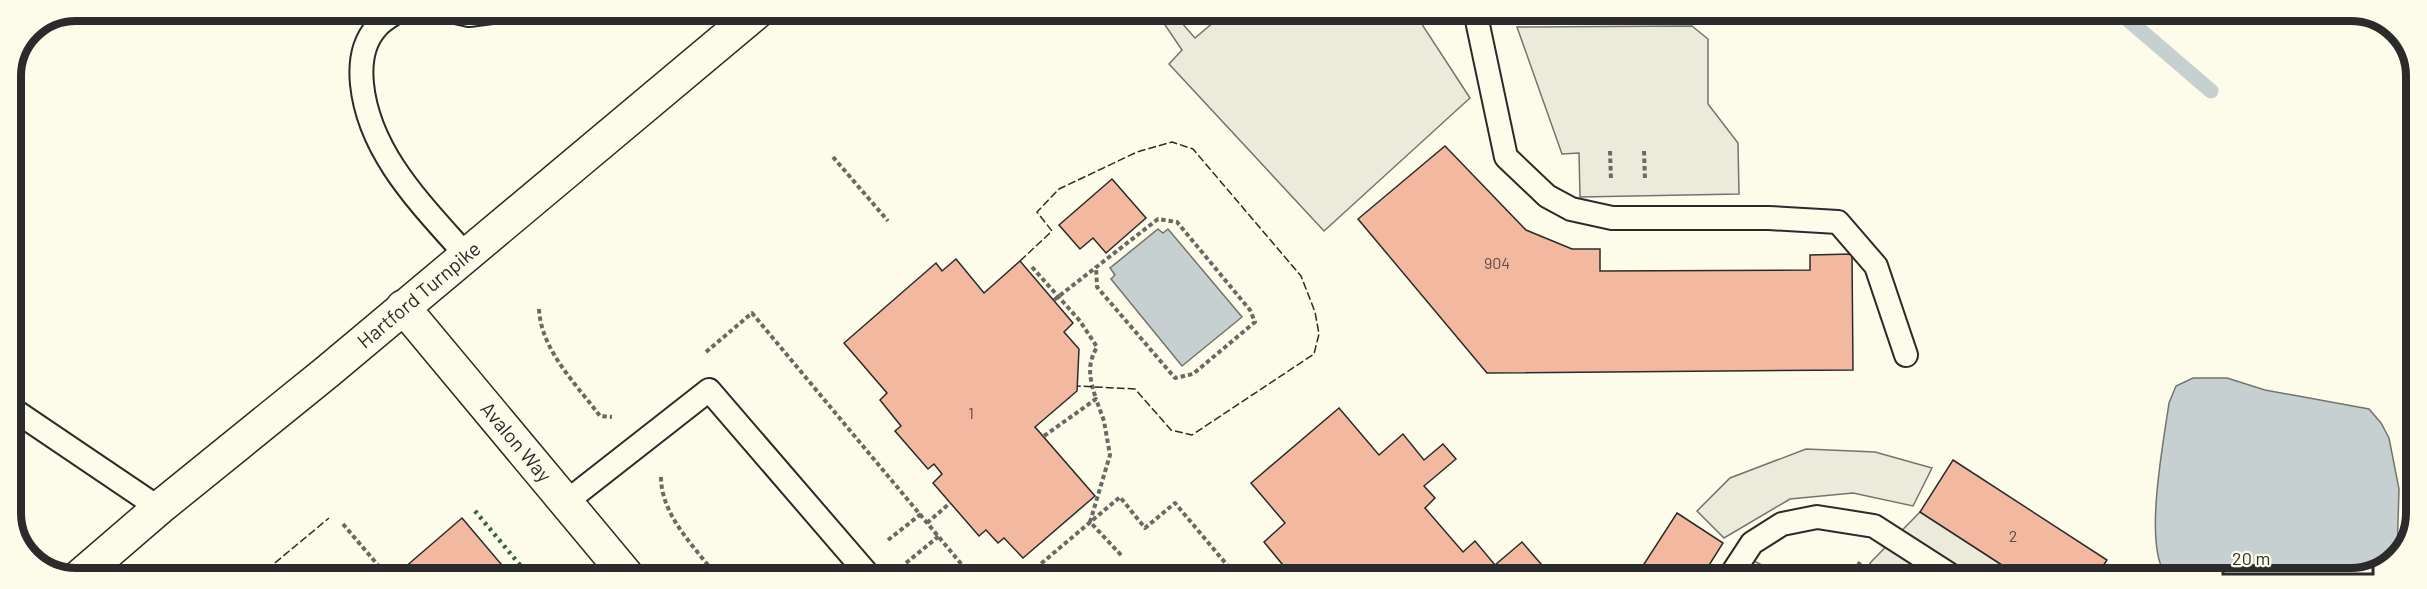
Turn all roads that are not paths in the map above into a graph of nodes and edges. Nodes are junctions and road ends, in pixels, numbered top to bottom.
1 (384, 21) edge
2 (746, 21) edge
3 (1477, 21) edge
4 (466, 255) junction
5 (403, 307) junction
6 (1906, 355) dead end
7 (21, 415) edge
8 (566, 502) junction
9 (159, 508) junction
10 (90, 568) edge
11 (621, 568) edge
12 (862, 568) edge
13 (1736, 568) edge
14 (1939, 568) edge

1 - 4 lane
2 - 4 main road, Hartford Turnpike
3 - 6 lane
4 - 5 main road, Hartford Turnpike
5 - 8 main road, Avalon Way
5 - 9 main road, Hartford Turnpike
7 - 9 lane
8 - 11 main road, Avalon Way
8 - 12 lane
9 - 10 main road, Hartford Turnpike
13 - 14 lane

